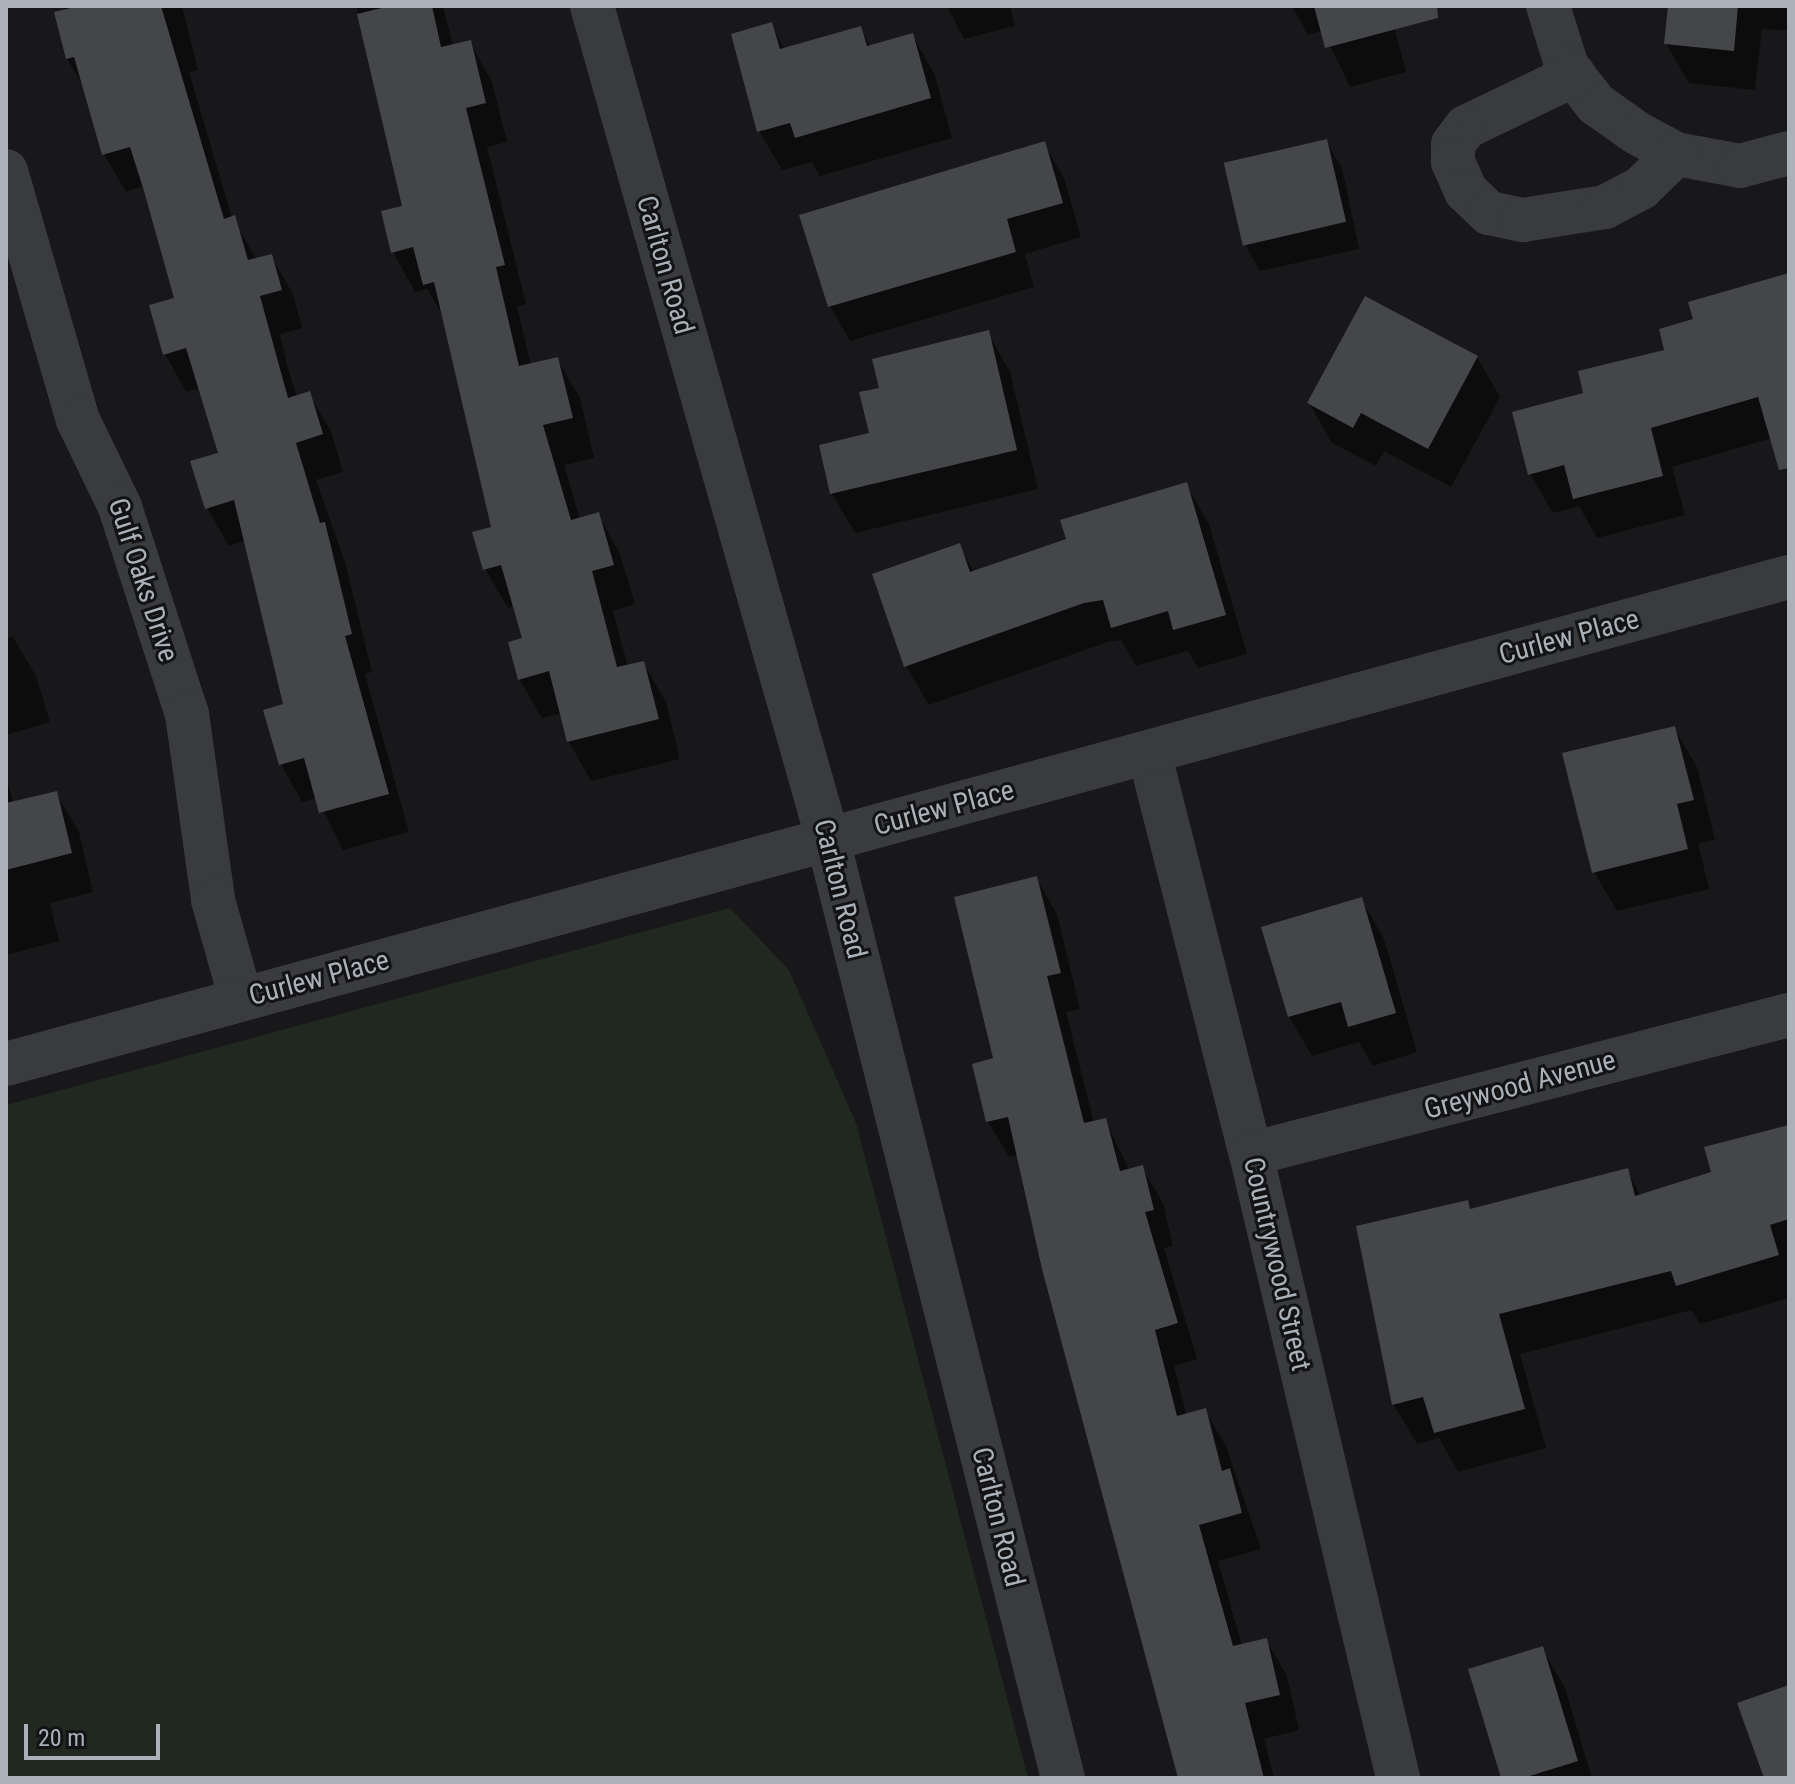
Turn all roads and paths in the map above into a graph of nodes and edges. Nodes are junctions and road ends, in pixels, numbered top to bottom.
1 (592, 6) edge
2 (1548, 6) edge
3 (1570, 71) junction
4 (1789, 153) edge
5 (1676, 154) junction
6 (6, 171) edge
7 (1789, 577) edge
8 (1149, 752) junction
9 (828, 840) junction
10 (241, 999) junction
11 (1789, 1015) edge
12 (6, 1064) edge
13 (1251, 1154) junction
14 (1063, 1778) edge
15 (1398, 1778) edge

1 - 9 street, Carlton Road
2 - 3 street
3 - 5 street
3 - 5 street
4 - 5 street
6 - 10 street, Gulf Oaks Drive
7 - 8 street, Curlew Place
8 - 9 street, Curlew Place
8 - 13 street, Countrywood Street
9 - 10 street, Curlew Place
9 - 14 street, Carlton Road
10 - 12 street, Curlew Place
11 - 13 street, Greywood Avenue
13 - 15 street, Countrywood Street

